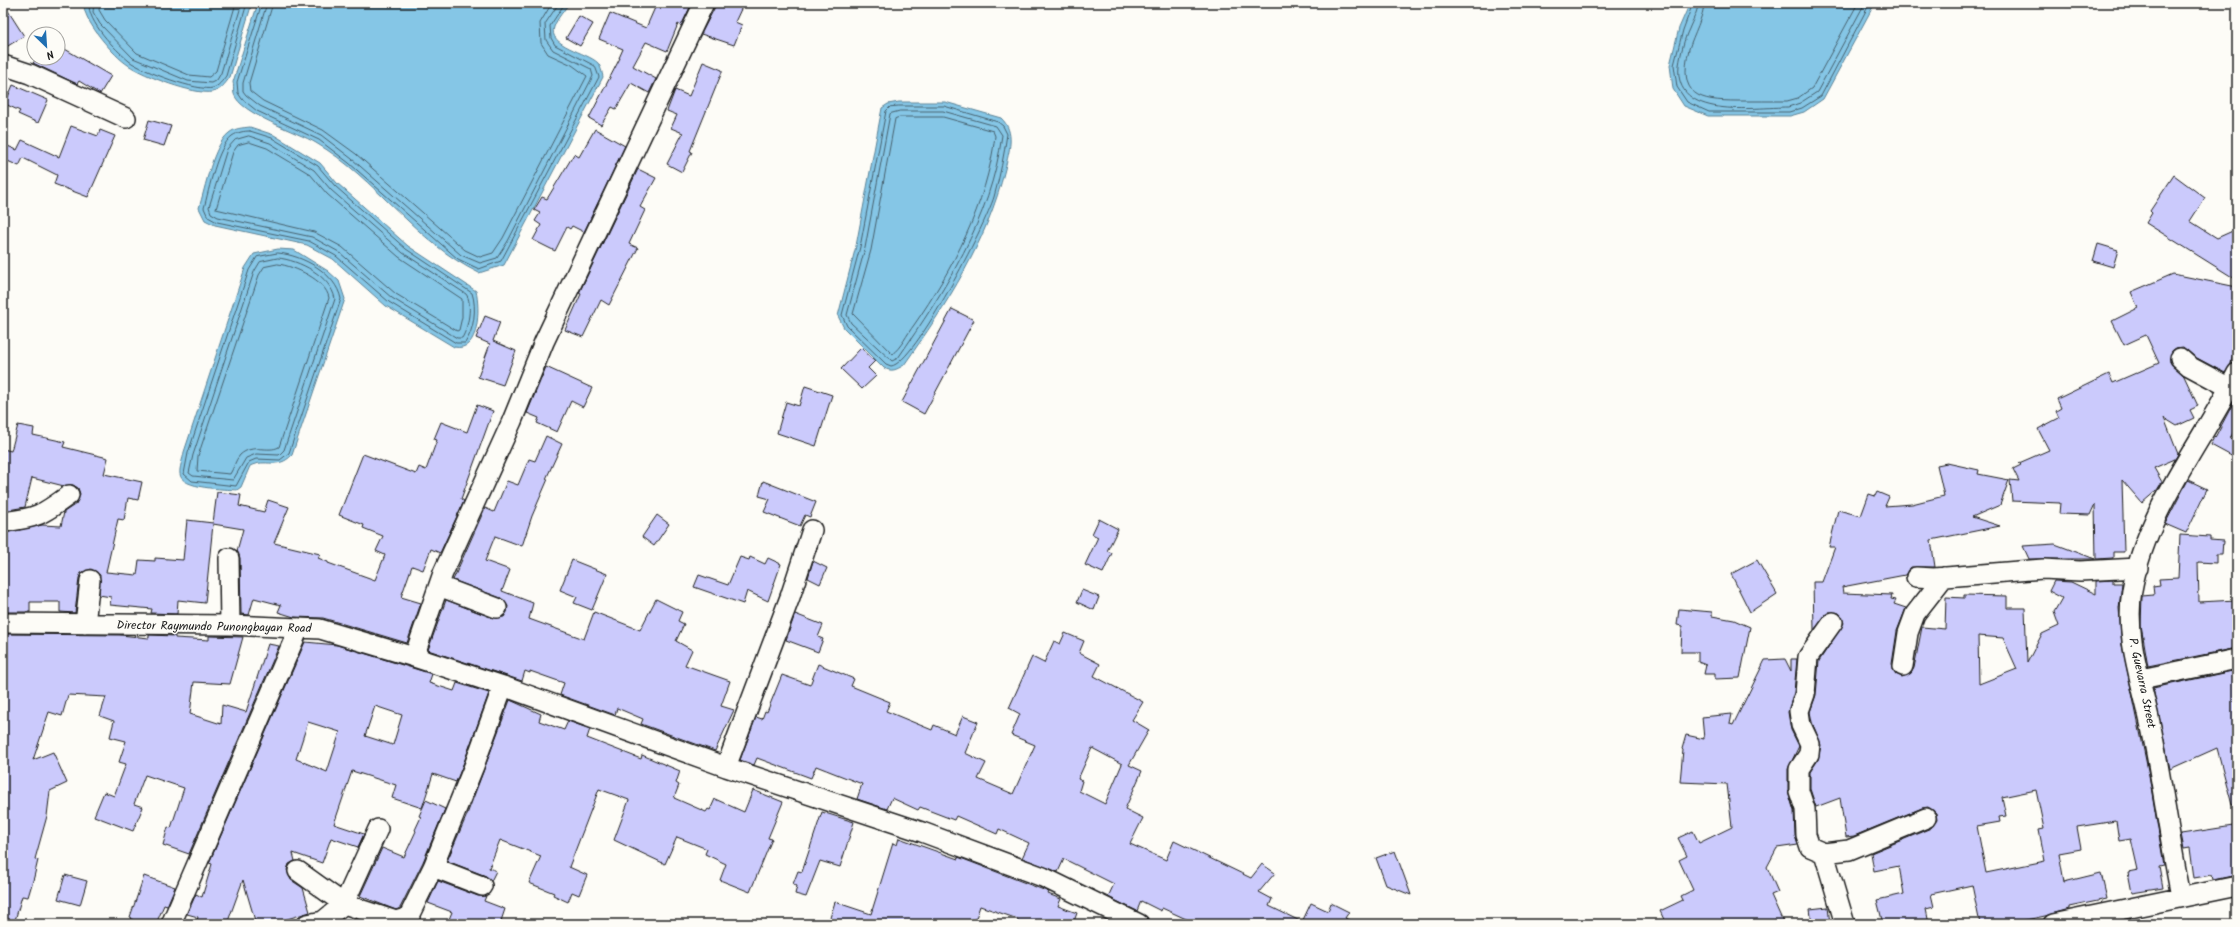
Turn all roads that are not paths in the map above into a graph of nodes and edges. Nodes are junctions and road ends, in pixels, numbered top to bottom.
1 (704, 3) edge
2 (3, 65) edge
3 (126, 118) dead end
4 (2180, 358) dead end
5 (2233, 380) edge
6 (69, 495) dead end
7 (3, 522) edge
8 (812, 530) dead end
9 (229, 558) dead end
10 (2138, 568) junction
11 (1916, 577) dead end
12 (1944, 577) junction
13 (90, 580) dead end
14 (439, 586) junction
15 (497, 608) dead end
16 (1833, 622) dead end
17 (3, 623) edge
18 (85, 624) junction
19 (230, 625) junction
20 (299, 628) junction
21 (414, 657) junction
22 (2237, 659) edge
23 (1903, 666) dead end
24 (2141, 679) junction
25 (503, 686) junction
26 (726, 767) junction
27 (1926, 818) dead end
28 (378, 830) dead end
29 (1824, 852) junction
30 (433, 867) junction
31 (298, 871) dead end
32 (482, 886) dead end
33 (2237, 886) edge
34 (2181, 896) junction
35 (344, 904) junction
36 (408, 921) edge
37 (171, 924) edge
38 (307, 924) edge
39 (1139, 924) edge
40 (1844, 924) edge
41 (2053, 924) edge

1 - 14 street
2 - 3 street
4 - 5 street
5 - 10 street, P. Guevarra Street
6 - 7 street
8 - 26 street
9 - 19 street
10 - 12 street
10 - 24 street, P. Guevarra Street
11 - 12 street
12 - 23 street
13 - 18 street
14 - 15 street
14 - 21 street
16 - 29 street
17 - 18 street, Director Raymundo Punongbayan Road
18 - 19 street, Director Raymundo Punongbayan Road
19 - 20 street, Director Raymundo Punongbayan Road
20 - 21 street, Director Raymundo Punongbayan Road
20 - 37 street
21 - 25 street, Director Raymundo Punongbayan Road
22 - 24 street
24 - 34 street, P. Guevarra Street
25 - 26 street, Director Raymundo Punongbayan Road
25 - 30 street
26 - 39 street, Director Raymundo Punongbayan Road
27 - 29 street
28 - 35 street
29 - 40 street
30 - 32 street
30 - 36 street
31 - 35 street
33 - 34 street
34 - 41 street
35 - 36 street
35 - 38 street

